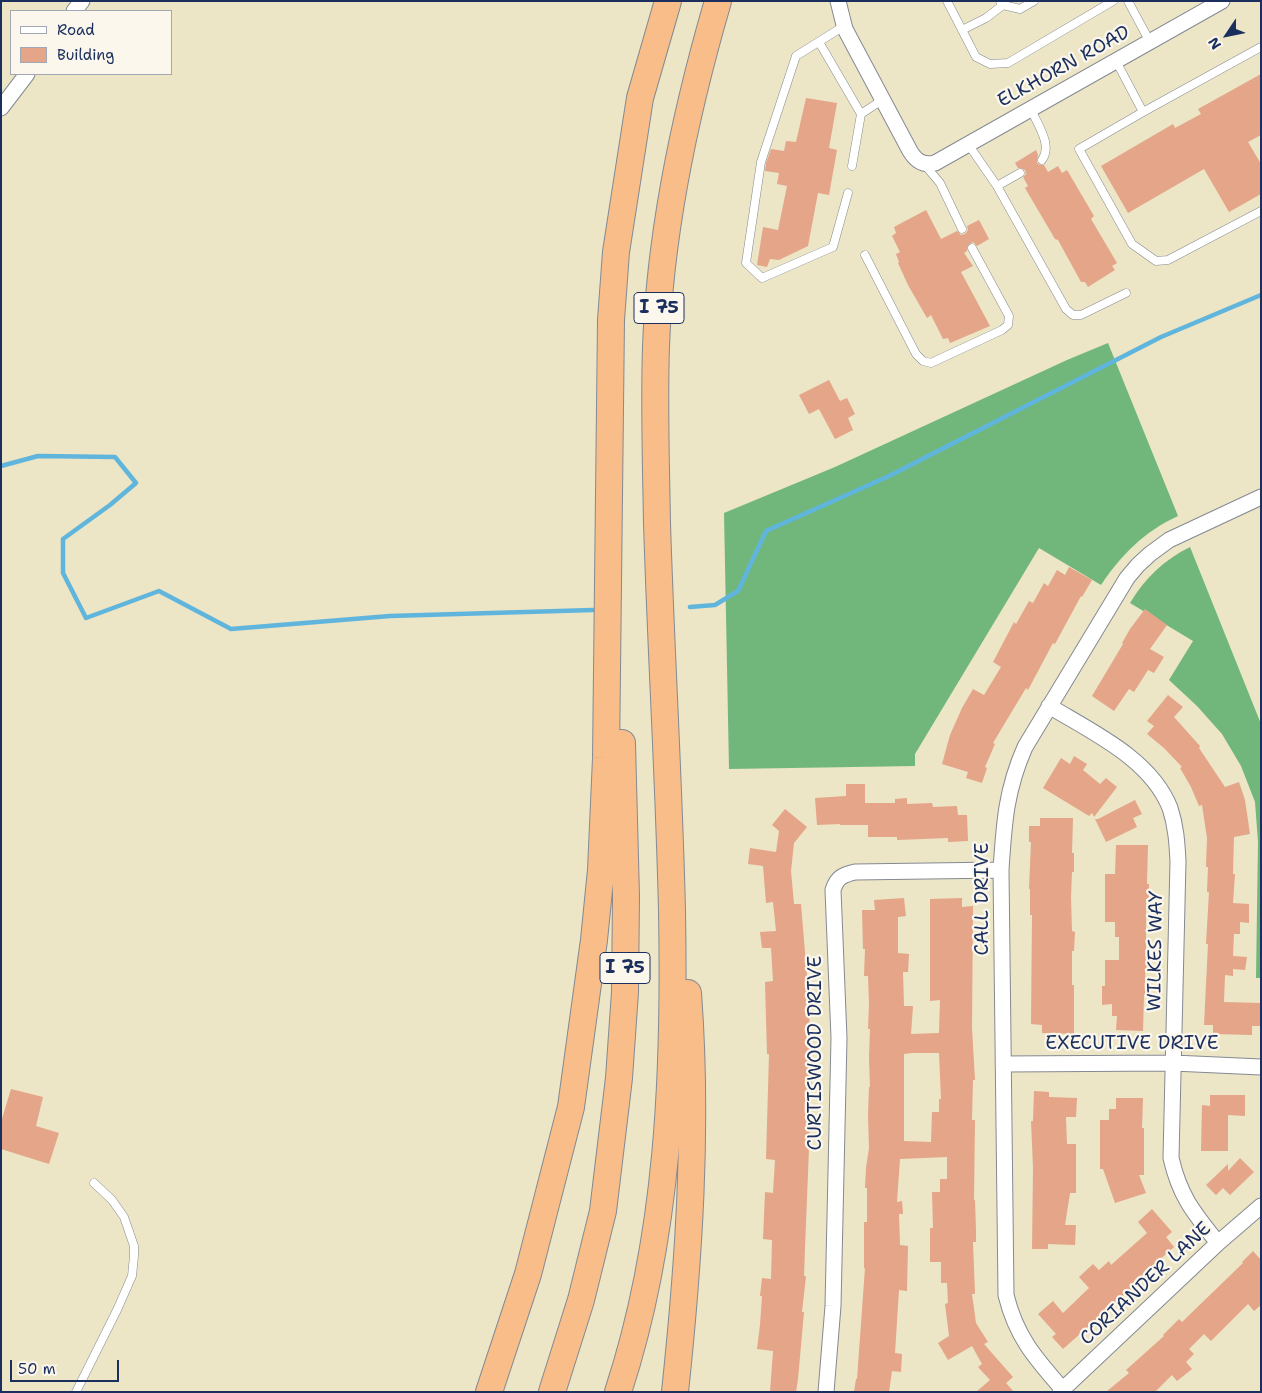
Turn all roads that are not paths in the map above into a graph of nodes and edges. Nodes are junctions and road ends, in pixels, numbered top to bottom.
1 (668, 1) edge
2 (718, 1) edge
3 (838, 1) edge
4 (947, 1) edge
5 (1034, 1) edge
6 (1113, 1) edge
7 (1128, 1) edge
8 (1222, 1) edge
9 (1002, 3) edge
10 (844, 26) junction
11 (962, 30) junction
12 (819, 42) junction
13 (1150, 42) junction
14 (1261, 48) edge
15 (1116, 61) junction
16 (26, 75) edge
17 (882, 100) junction
18 (1, 108) edge
19 (1031, 109) junction
20 (1143, 112) junction
21 (861, 114) junction
22 (968, 144) junction
23 (1042, 160) dead end
24 (924, 164) junction
25 (852, 166) dead end
26 (1020, 173) dead end
27 (997, 186) junction
28 (848, 193) dead end
29 (1261, 211) edge
30 (962, 229) dead end
31 (972, 248) dead end
32 (865, 254) dead end
33 (1126, 293) dead end
34 (1261, 497) edge
35 (609, 536) junction
36 (660, 620) junction
37 (1049, 706) junction
38 (1001, 870) junction
39 (1173, 1062) junction
40 (1003, 1064) junction
41 (1261, 1067) edge
42 (94, 1183) dead end
43 (1261, 1206) edge
44 (1218, 1243) junction
45 (1062, 1391) edge
46 (76, 1392) edge
47 (489, 1392) edge
48 (552, 1392) edge
49 (618, 1392) edge
50 (675, 1392) edge
51 (826, 1392) edge

1 - 35 highway, I 75
2 - 36 highway, I 75
3 - 10 street
4 - 11 lane
5 - 9 lane
6 - 11 lane
7 - 13 lane
8 - 13 street, ELKHORN ROAD
9 - 11 lane
10 - 12 lane
10 - 17 street
12 - 21 lane
12 - 28 lane
13 - 15 street, ELKHORN ROAD
14 - 20 lane
15 - 19 street, ELKHORN ROAD
15 - 20 lane
16 - 18 street
17 - 21 lane
17 - 24 street
19 - 22 street, ELKHORN ROAD
19 - 23 lane
20 - 29 lane
21 - 25 lane
22 - 24 street, ELKHORN ROAD
22 - 27 lane
24 - 30 lane
26 - 27 lane
27 - 33 lane
31 - 32 lane
34 - 37 street, CALL DRIVE
35 - 47 highway
35 - 48 highway, I 75
36 - 49 highway, I 75
36 - 50 highway
37 - 38 street, CALL DRIVE
37 - 39 street, WILKES WAY
38 - 40 street, CALL DRIVE
38 - 51 street, CURTISWOOD DRIVE
39 - 40 street, EXECUTIVE DRIVE
39 - 41 street, EXECUTIVE DRIVE
39 - 44 street, WILKES WAY
40 - 45 street, CALL DRIVE
42 - 46 lane
43 - 44 street, CORIANDER LANE
44 - 45 street, CORIANDER LANE

